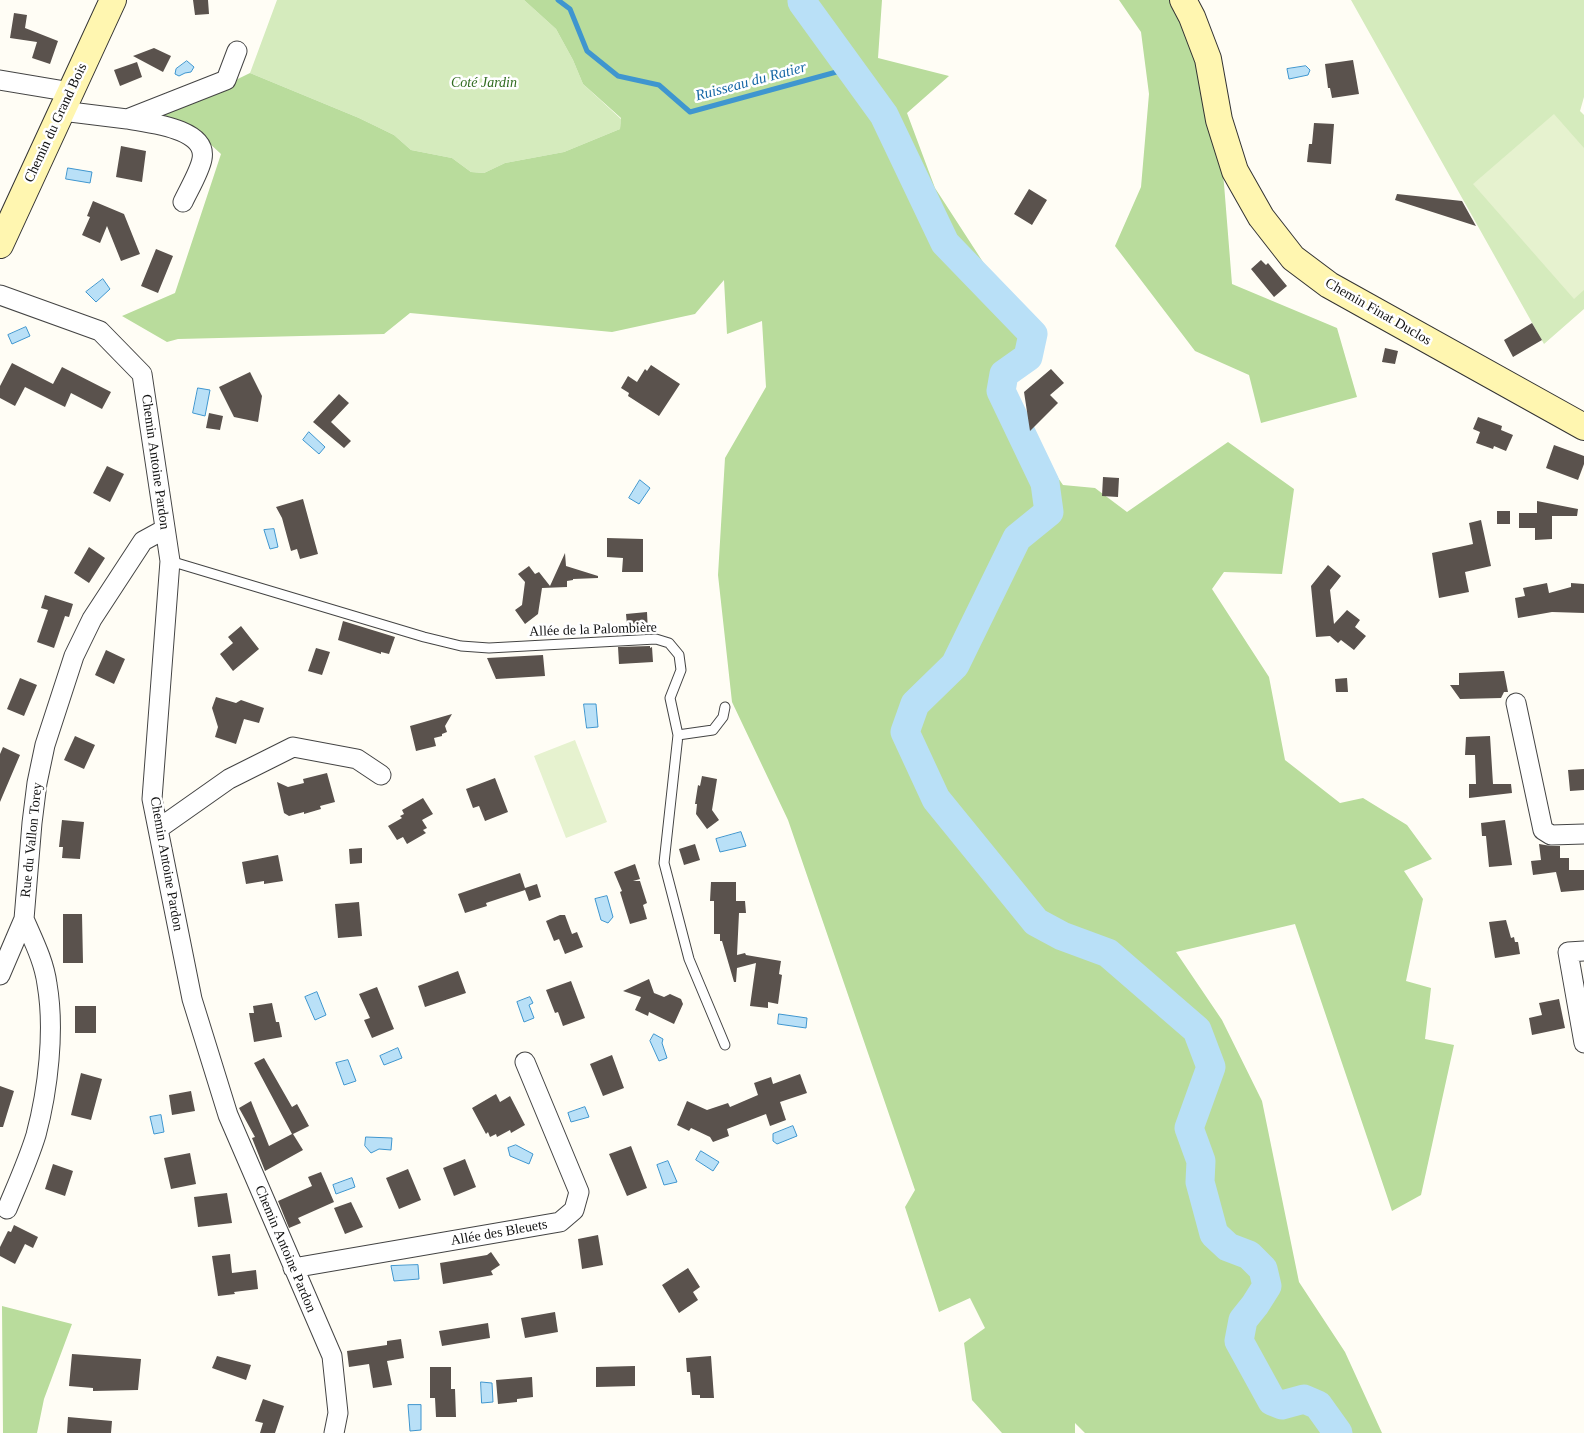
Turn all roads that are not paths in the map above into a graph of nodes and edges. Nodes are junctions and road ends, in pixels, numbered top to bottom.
1 (113, 0) edge
2 (1183, 0) edge
3 (237, 51) dead end
4 (0, 80) edge
5 (66, 101) junction
6 (127, 119) junction
7 (183, 202) dead end
8 (0, 245) edge
9 (0, 295) edge
10 (1584, 426) edge
11 (165, 529) junction
12 (170, 561) junction
13 (1516, 703) dead end
14 (725, 706) dead end
15 (678, 735) junction
16 (381, 775) dead end
17 (158, 829) junction
18 (1584, 834) edge
19 (24, 919) junction
20 (1584, 952) edge
21 (0, 975) edge
22 (1584, 1043) edge
23 (725, 1045) dead end
24 (525, 1062) dead end
25 (6, 1209) dead end
26 (293, 1268) junction
27 (334, 1433) edge

1 - 5 main road, Chemin du Grand Bois
2 - 10 main road, Chemin Finat Duclos
3 - 6 street
4 - 5 street
5 - 6 street
5 - 8 main road, Chemin du Grand Bois
6 - 7 street
9 - 11 street, Chemin Antoine Pardon
11 - 12 street, Chemin Antoine Pardon
11 - 19 street, Rue du Vallon Torey
12 - 15 lane, Allée de la Palombière
12 - 17 street, Chemin Antoine Pardon
13 - 18 street
14 - 15 lane
15 - 23 lane, Allée de la Palombière
16 - 17 street
17 - 26 street, Chemin Antoine Pardon
19 - 21 street, Rue du Vallon Torey
19 - 25 street, Rue du Vallon Torey
20 - 22 street
24 - 26 street, Allée des Bleuets
26 - 27 street, Chemin Antoine Pardon

